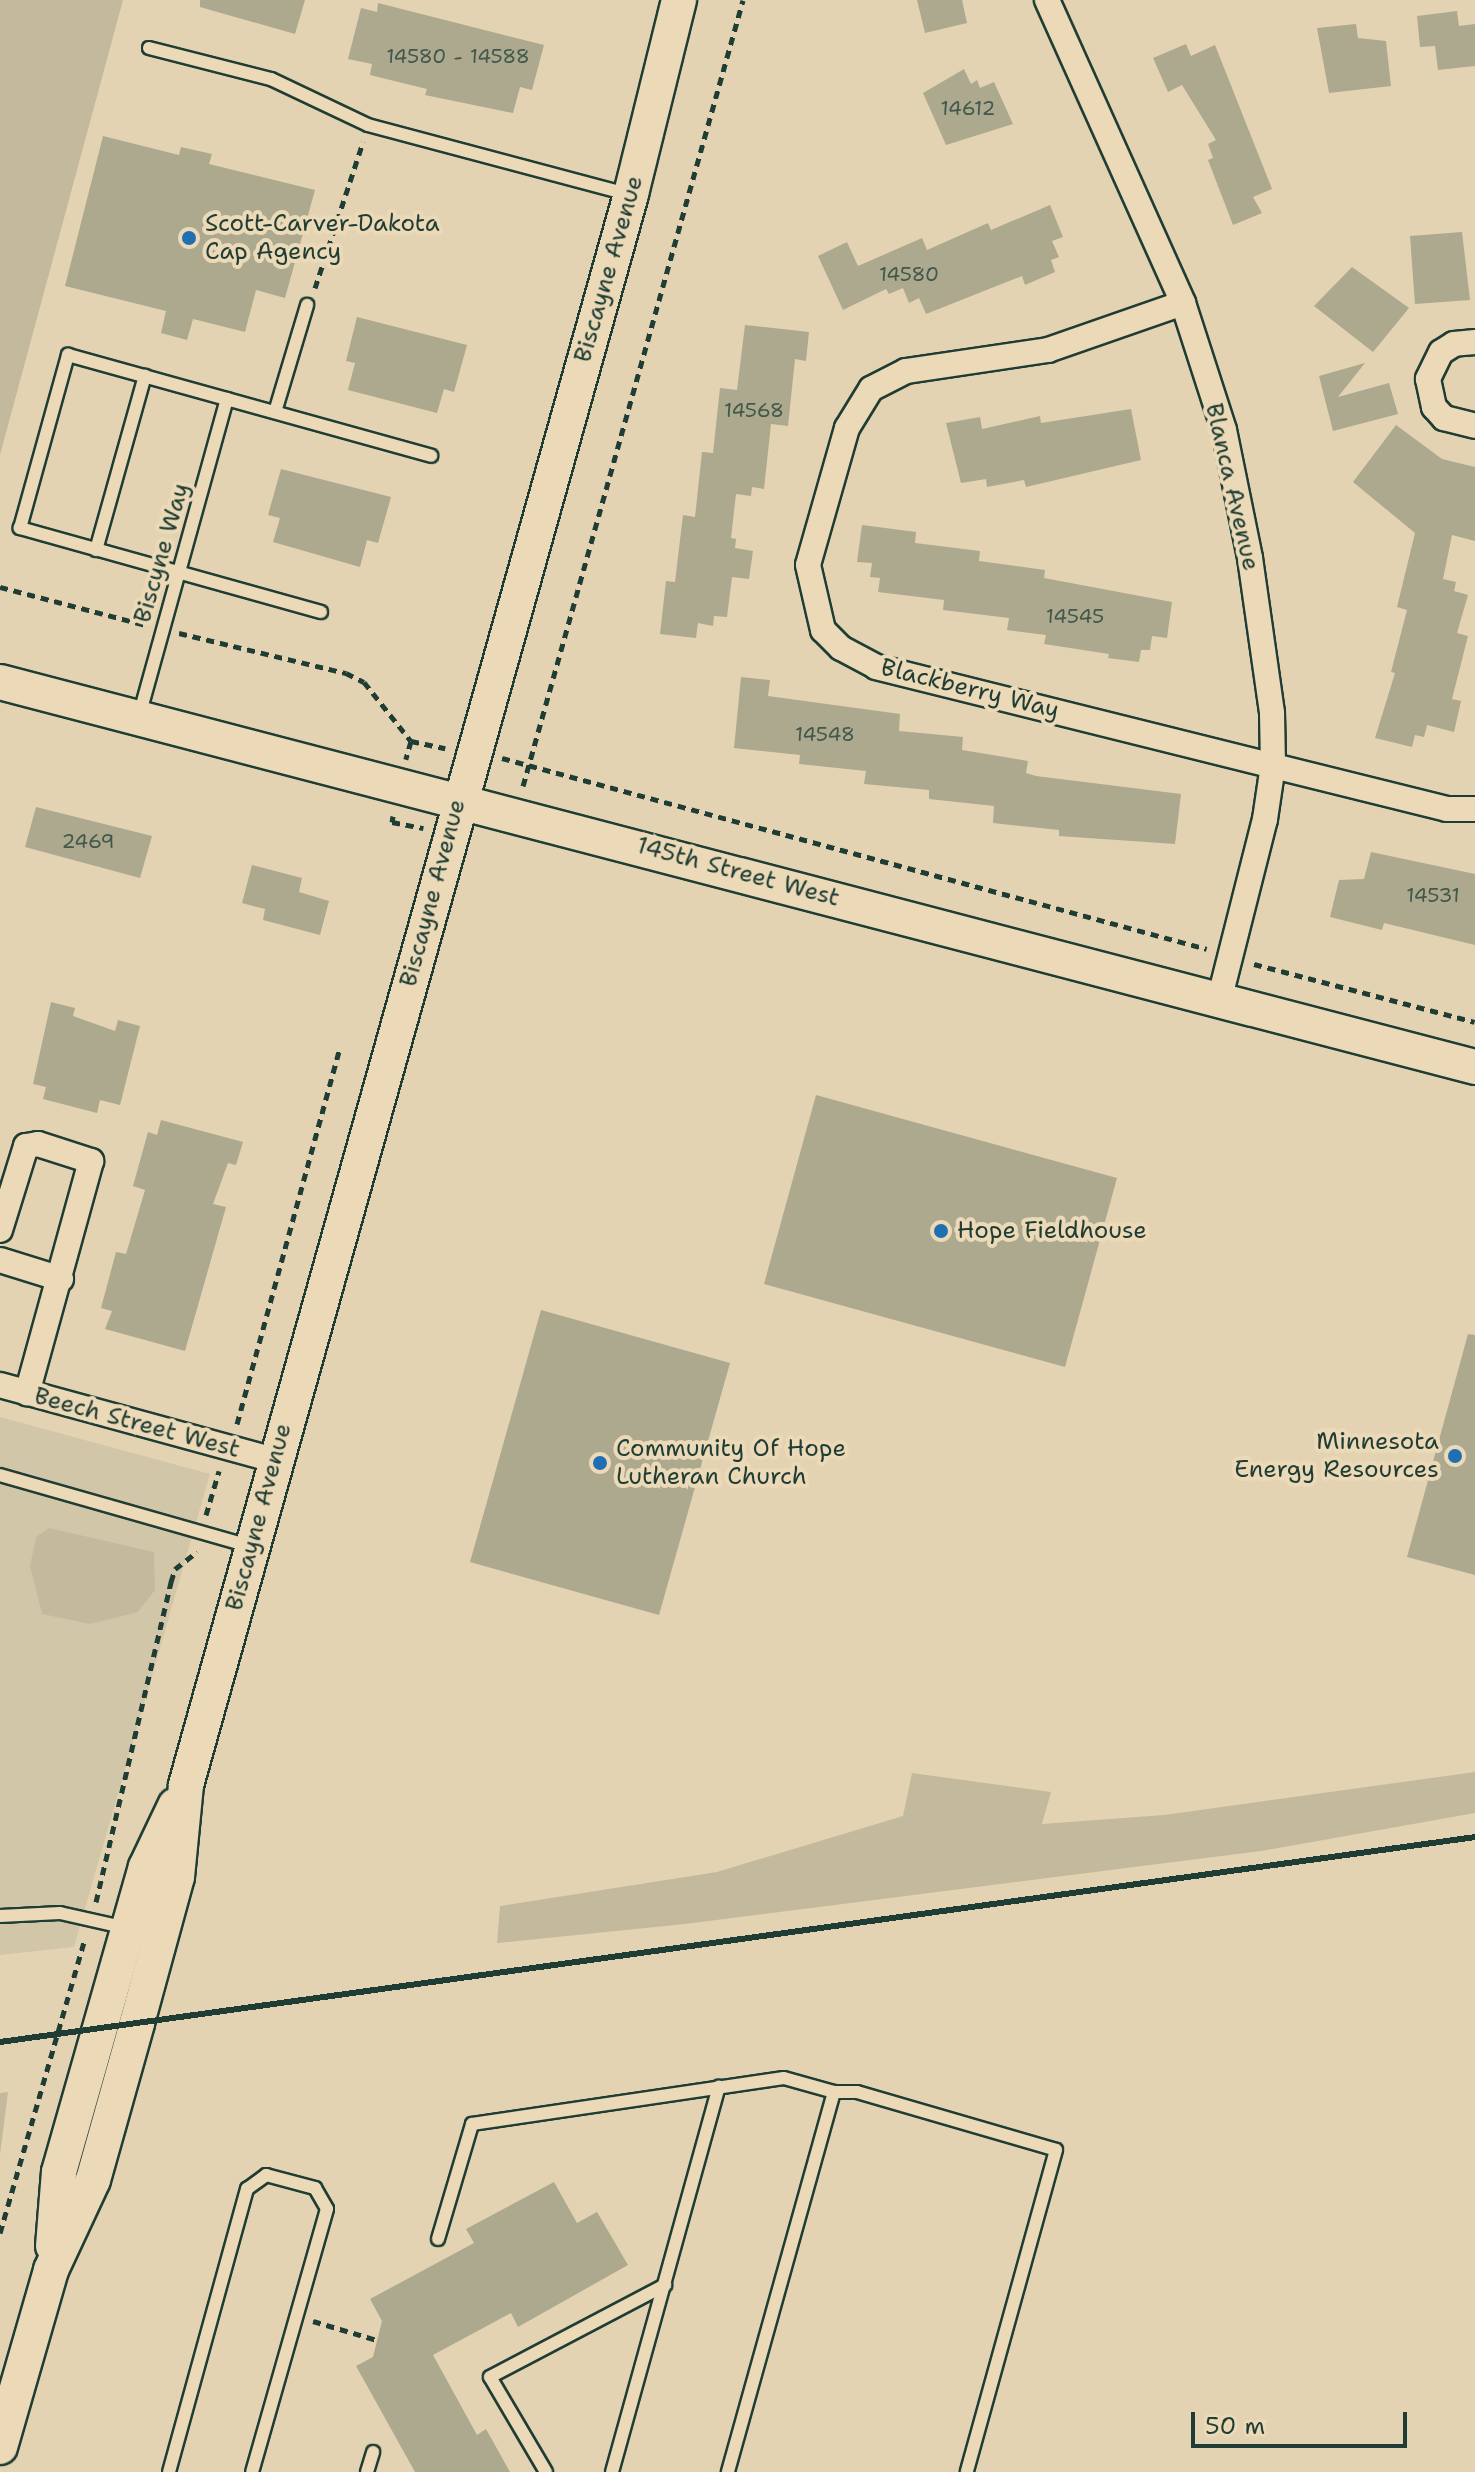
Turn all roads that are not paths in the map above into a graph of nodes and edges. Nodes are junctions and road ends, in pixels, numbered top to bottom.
1 (679, 0) edge
2 (1047, 0) edge
3 (149, 48) dead end
4 (631, 194) junction
5 (1183, 303) junction
6 (307, 305) road end
7 (1475, 342) edge
8 (145, 376) junction
9 (227, 399) junction
10 (275, 412) junction
11 (1475, 426) edge
12 (431, 456) dead end
13 (96, 550) junction
14 (179, 573) junction
15 (321, 612) dead end
16 (0, 682) edge
17 (138, 719) junction
18 (1273, 765) junction
19 (460, 798) junction
20 (1475, 809) edge
21 (1219, 1001) junction
22 (1475, 1067) edge
23 (0, 1230) edge
24 (0, 1260) edge
25 (61, 1279) junction
26 (0, 1385) edge
27 (27, 1393) junction
28 (275, 1460) junction
29 (0, 1475) edge
30 (250, 1546) junction
31 (186, 1785) junction
32 (0, 1916) edge
33 (128, 1928) junction
34 (719, 2087) junction
35 (834, 2092) junction
36 (438, 2239) dead end
37 (51, 2270) junction
38 (665, 2285) junction
39 (0, 2447) edge
40 (373, 2452) dead end
41 (169, 2472) edge
42 (252, 2472) edge
43 (367, 2472) edge
44 (546, 2472) edge
45 (612, 2472) edge
46 (728, 2472) edge
47 (967, 2472) edge

1 - 4 street, Biscayne Avenue
2 - 5 street, Blanca Avenue
3 - 4 lane
4 - 19 street, Biscayne Avenue
5 - 18 street, Blanca Avenue
5 - 18 street, Blackberry Way
6 - 10 lane
7 - 11 street
8 - 9 lane
8 - 13 lane
8 - 13 lane
9 - 10 lane
9 - 14 lane, Biscyne Way
10 - 12 lane
13 - 14 lane
14 - 15 lane
14 - 17 lane, Biscyne Way
16 - 17 street, 145th Street West
17 - 19 street, 145th Street West
18 - 20 street, Blackberry Way
18 - 21 street, Blanca Avenue
19 - 21 street, 145th Street West
19 - 28 street, Biscayne Avenue
21 - 22 street, 145th Street West
23 - 25 street
24 - 25 street
25 - 27 street
26 - 27 street, Beech Street West
27 - 28 street, Beech Street West
28 - 30 street, Biscayne Avenue
29 - 30 lane
30 - 31 street, Biscayne Avenue
31 - 33 street, Biscayne Avenue
31 - 37 street, Biscayne Avenue
32 - 33 lane
33 - 37 street, Biscayne Avenue
34 - 35 lane
34 - 36 lane
34 - 38 lane
35 - 46 lane
35 - 47 lane
37 - 39 street, Biscayne Avenue
38 - 44 lane
38 - 45 lane
40 - 43 lane
41 - 42 lane

